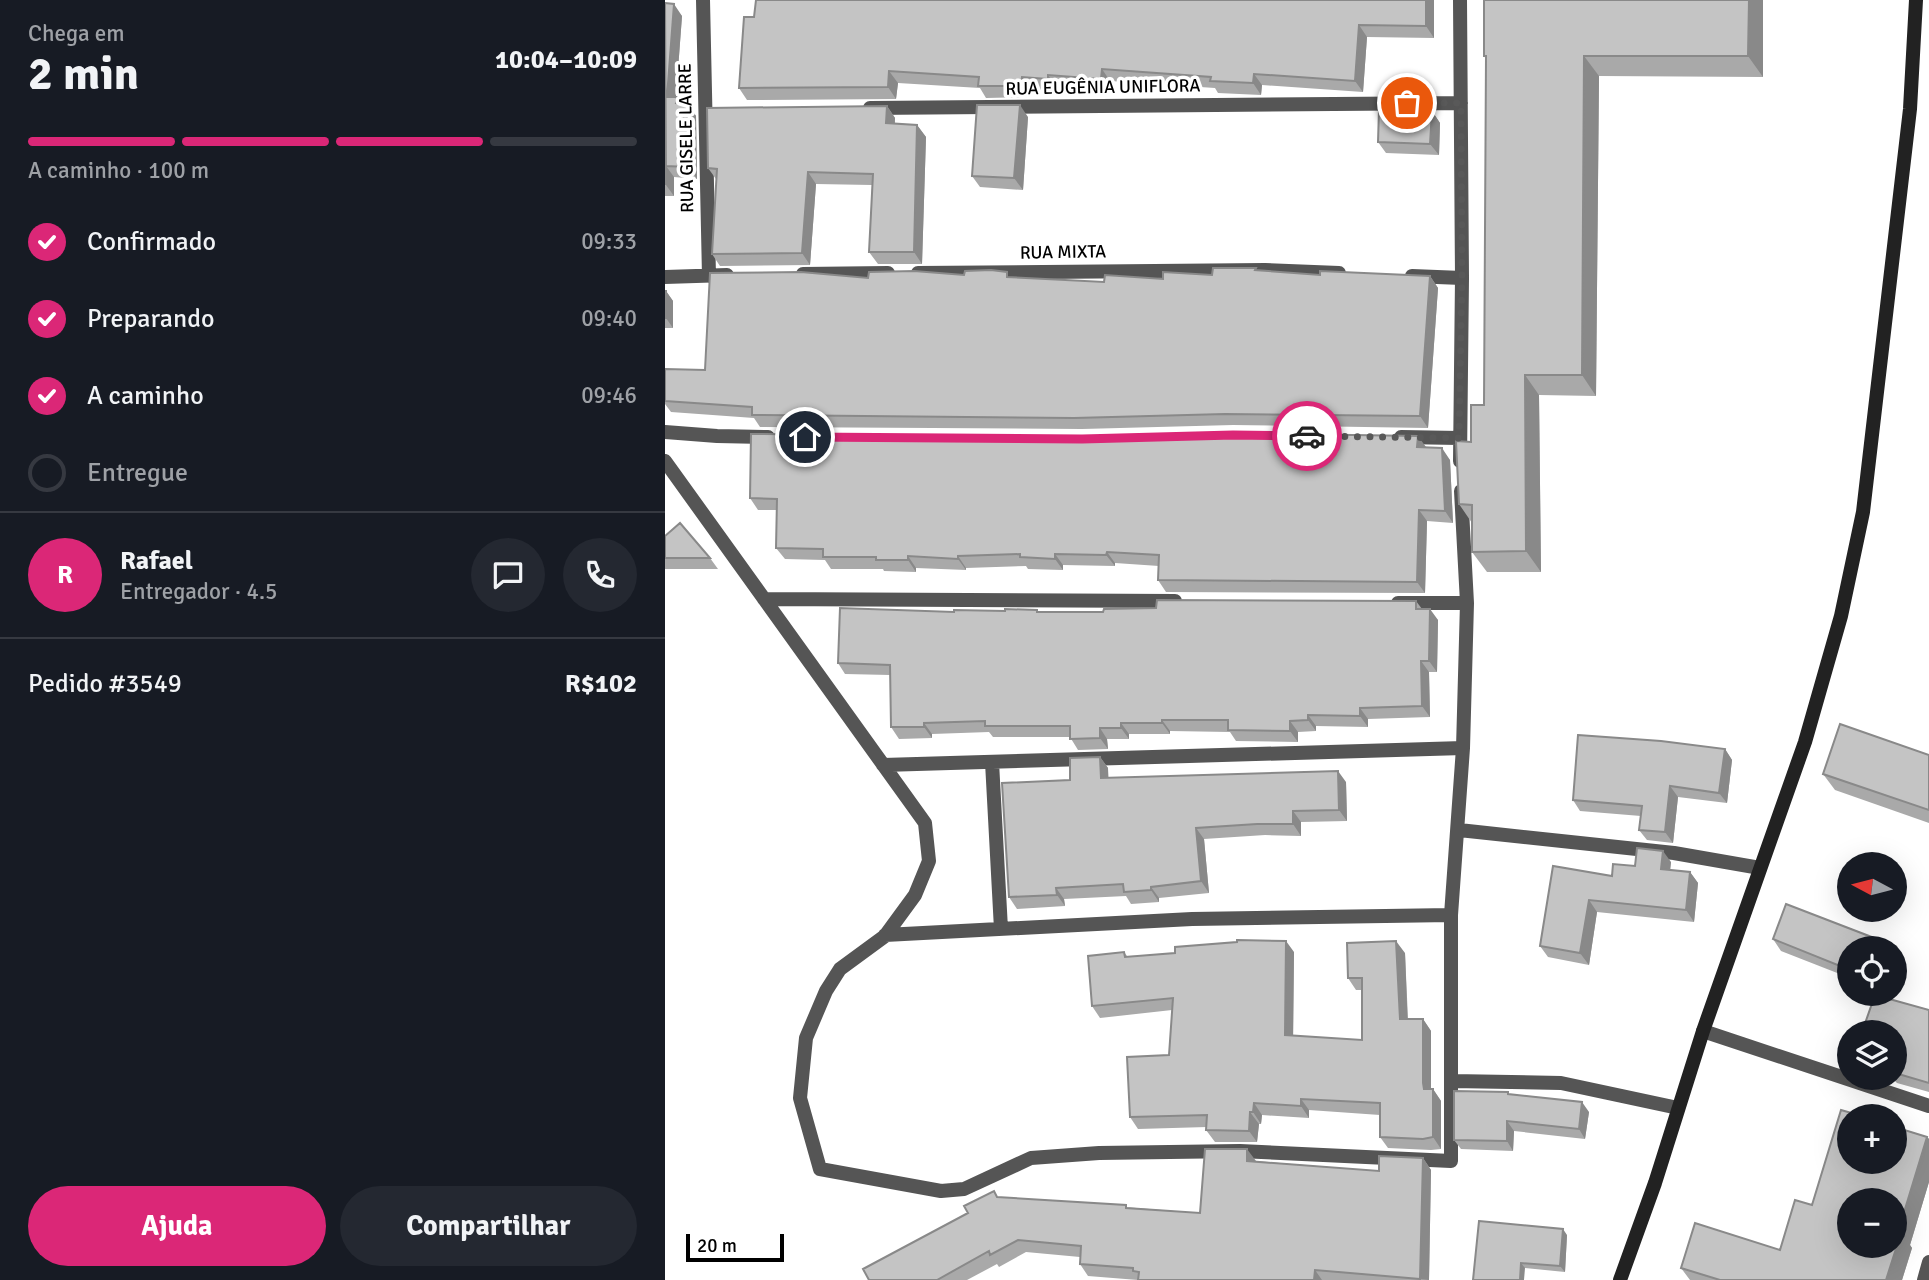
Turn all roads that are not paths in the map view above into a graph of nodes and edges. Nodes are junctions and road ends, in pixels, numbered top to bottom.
1 (703, 0) edge
2 (1460, 0) edge
3 (1916, 0) edge
4 (1461, 103) junction
5 (856, 109) edge
6 (1357, 273) edge
7 (782, 274) edge
8 (740, 275) edge
9 (1397, 275) edge
10 (709, 276) junction
11 (665, 277) edge
12 (1462, 278) junction
13 (665, 432) edge
14 (781, 437) edge
15 (1392, 437) edge
16 (1459, 438) junction
17 (665, 461) edge
18 (764, 599) junction
19 (1191, 601) edge
20 (1384, 603) edge
21 (1467, 603) junction
22 (1463, 748) junction
23 (992, 762) junction
24 (883, 765) junction
25 (1459, 830) junction
26 (1760, 868) junction
27 (1451, 915) junction
28 (1001, 929) junction
29 (885, 935) junction
30 (1703, 1031) junction
31 (1452, 1081) junction
32 (1929, 1106) edge
33 (1678, 1108) junction
34 (1929, 1262) edge
35 (1620, 1280) edge
36 (1924, 1280) edge

1 - 10 street, RUA GISELE LARRE
2 - 4 street
3 - 26 main road
4 - 5 street, RUA EUGÊNIA UNIFLORA
4 - 12 street
6 - 7 street, RUA MIXTA
8 - 10 street
9 - 12 street
10 - 11 street
12 - 16 street
13 - 14 street
15 - 16 street
16 - 21 street
17 - 18 street
18 - 19 street
18 - 24 street
20 - 21 street
21 - 22 street
22 - 23 street
22 - 25 street
23 - 24 street
23 - 28 street
24 - 29 street
25 - 26 street
25 - 27 street
26 - 30 main road
27 - 28 street
27 - 31 street
28 - 29 street
29 - 31 street
30 - 32 street
30 - 33 main road
31 - 33 street
33 - 35 main road
34 - 36 street

